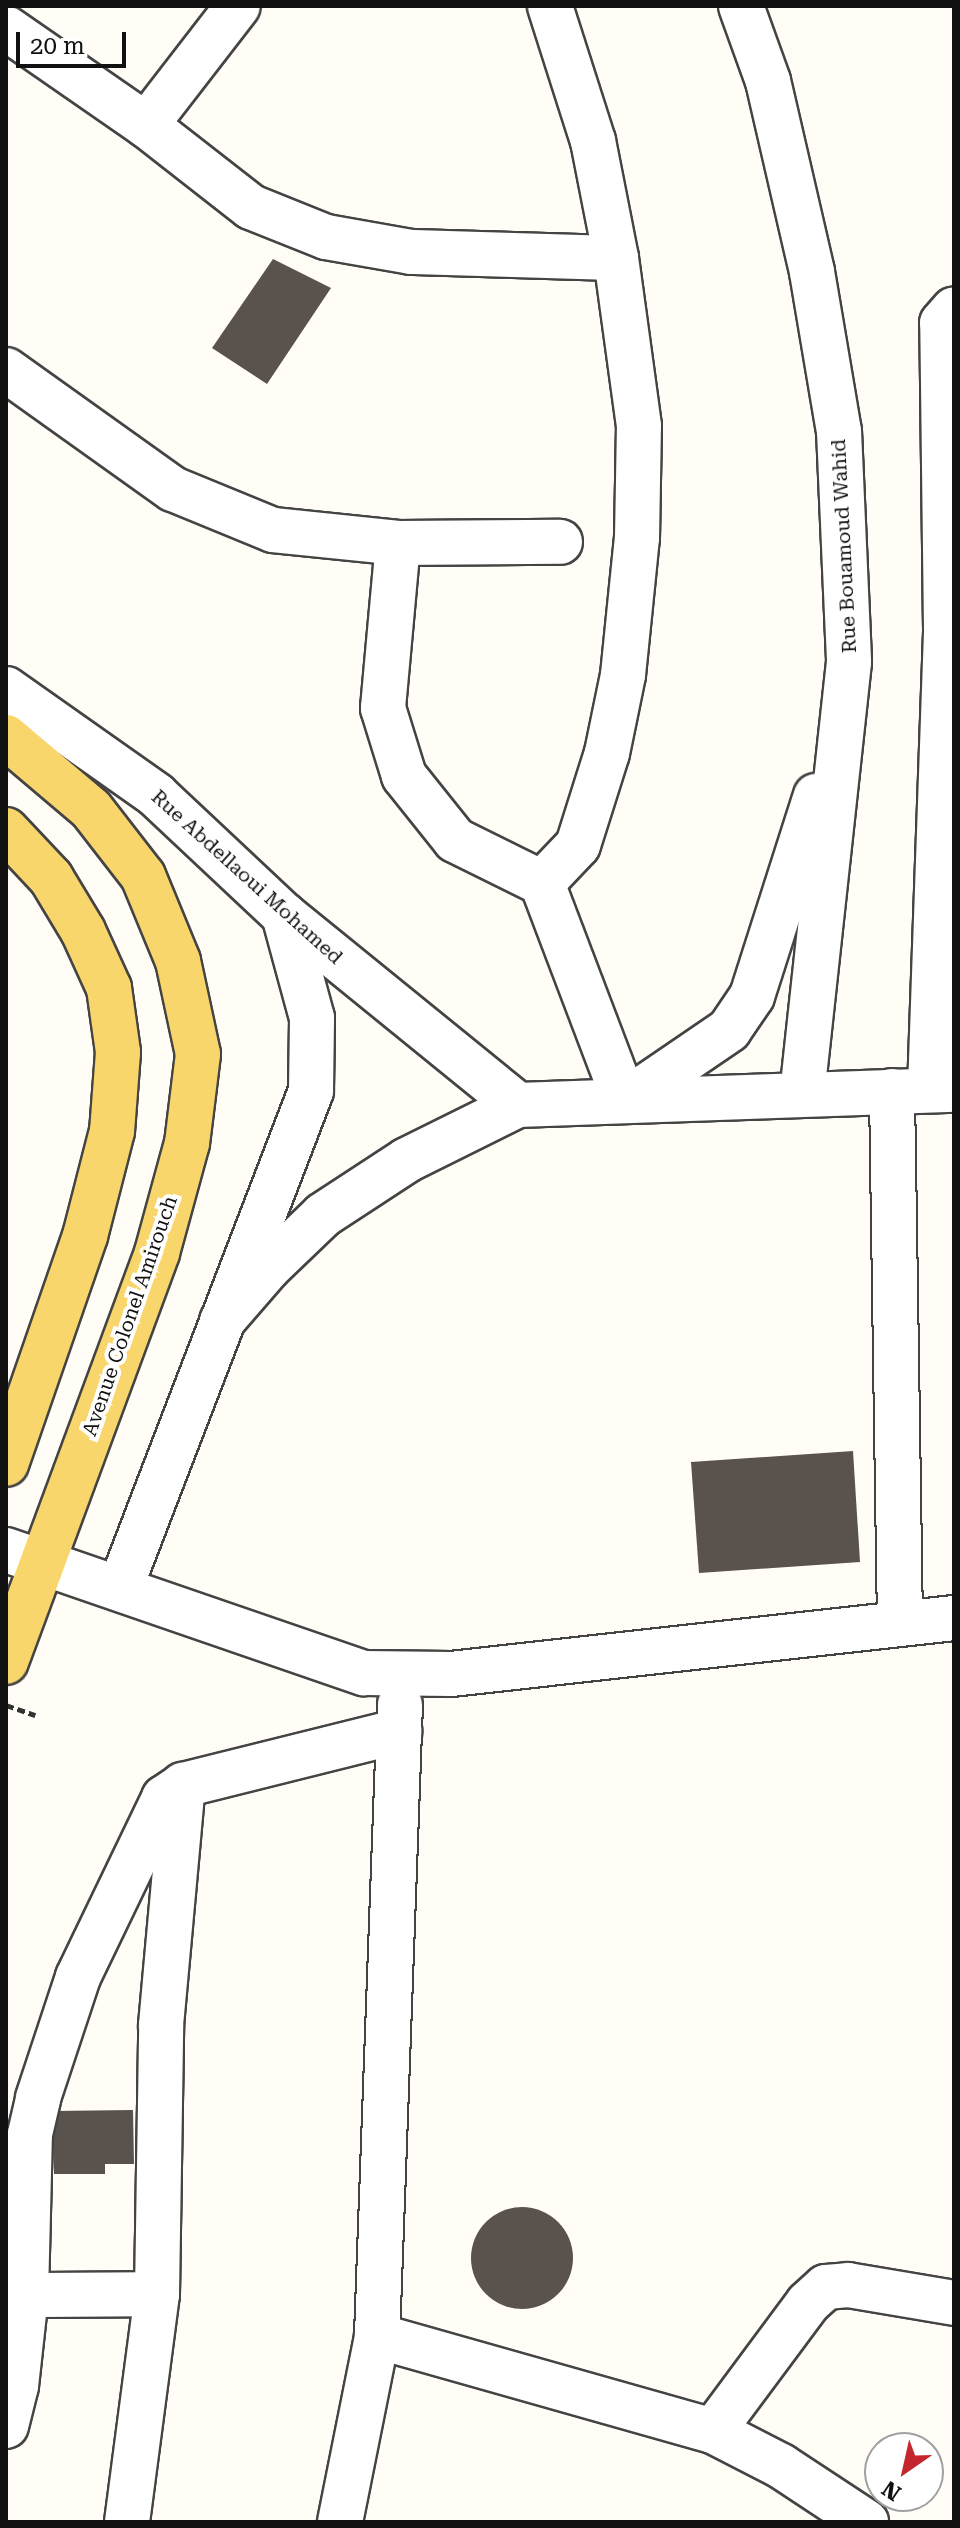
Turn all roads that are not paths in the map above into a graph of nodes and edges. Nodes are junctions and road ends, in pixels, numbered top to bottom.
1 (238, 6) edge
2 (550, 6) edge
3 (741, 6) edge
4 (6, 28) edge
5 (146, 125) junction
6 (616, 258) junction
7 (954, 309) edge
8 (6, 370) edge
9 (560, 542) dead end
10 (398, 543) junction
11 (950, 629) edge
12 (6, 689) edge
13 (844, 708) junction
14 (6, 737) edge
15 (6, 830) edge
16 (542, 883) junction
17 (284, 915) junction
18 (925, 1090) edge
19 (802, 1094) junction
20 (625, 1101) junction
21 (518, 1105) junction
22 (222, 1321) junction
23 (6, 1464) edge
24 (24, 1556) edge
25 (120, 1588) junction
26 (954, 1618) edge
27 (900, 1623) junction
28 (6, 1662) edge
29 (401, 1673) junction
30 (399, 1731) junction
31 (183, 1785) junction
32 (157, 2294) junction
33 (26, 2295) junction
34 (954, 2303) edge
35 (377, 2336) junction
36 (6, 2426) edge
37 (713, 2431) junction
38 (127, 2522) edge
39 (340, 2522) edge
40 (866, 2522) edge

1 - 5 street
2 - 6 street
3 - 13 street, Rue Bouamoud Wahid
4 - 5 street
5 - 6 street
6 - 16 street
7 - 11 street
8 - 10 street
9 - 10 street
10 - 16 street
11 - 18 street
12 - 17 street, Rue Abdellaoui Mohamed
13 - 19 street, Rue Bouamoud Wahid
13 - 20 street
14 - 24 main road, Avenue Colonel Amirouch
15 - 23 main road
16 - 20 street
17 - 21 street, Rue Abdellaoui Mohamed
17 - 22 street
18 - 19 street
18 - 27 street
19 - 20 street
20 - 21 street
21 - 22 street
22 - 25 street
24 - 25 street
24 - 28 main road, Avenue Colonel Amirouch
25 - 29 street
26 - 27 street
27 - 29 street
29 - 30 street
30 - 31 street
30 - 35 street
31 - 32 street
31 - 33 street
32 - 33 street
32 - 38 street
33 - 36 street
34 - 37 street
35 - 37 street
35 - 39 street
37 - 40 street

